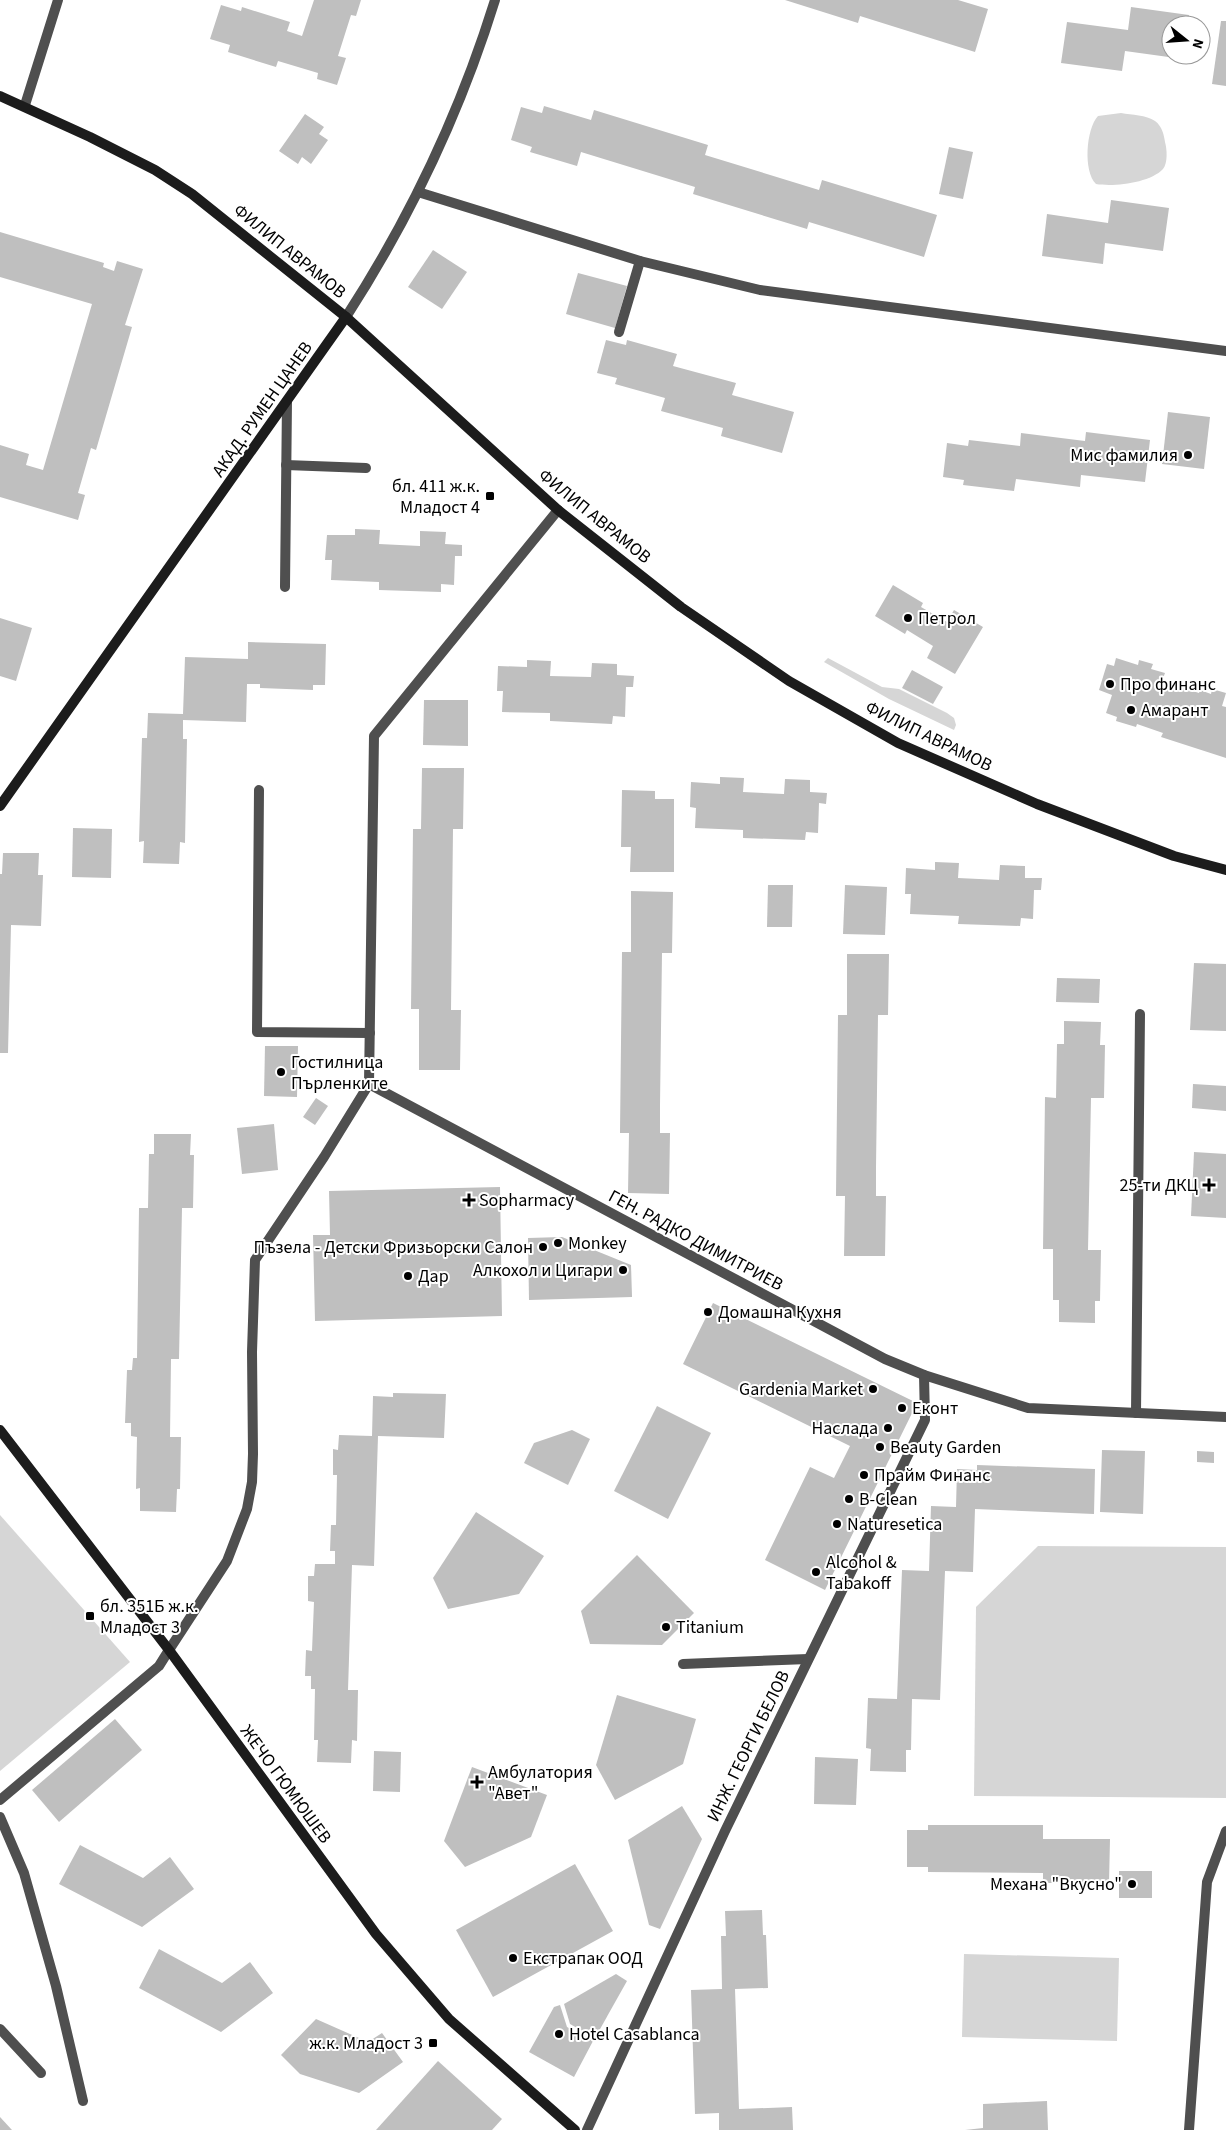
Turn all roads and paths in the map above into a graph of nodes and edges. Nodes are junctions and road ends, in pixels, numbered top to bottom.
1 (58, 0) edge
2 (495, 0) edge
3 (0, 96) edge
4 (25, 105) junction
5 (418, 192) junction
6 (640, 261) junction
7 (346, 317) junction
8 (619, 332) dead end
9 (1226, 351) edge
10 (287, 401) junction
11 (286, 465) junction
12 (366, 468) dead end
13 (558, 510) junction
14 (285, 587) dead end
15 (260, 790) dead end
16 (0, 806) edge
17 (1226, 870) edge
18 (1140, 1014) dead end
19 (370, 1033) junction
20 (369, 1084) junction
21 (924, 1375) junction
22 (1136, 1413) junction
23 (1226, 1417) edge
24 (0, 1430) edge
25 (169, 1650) junction
26 (808, 1660) junction
27 (683, 1664) dead end
28 (0, 1800) edge
29 (0, 1817) edge
30 (1226, 1831) edge
31 (0, 2029) edge
32 (40, 2073) dead end
33 (83, 2101) dead end
34 (575, 2130) edge
35 (586, 2130) edge
36 (1189, 2130) edge

1 - 4 street
2 - 5 street, АКАД. РУМЕН ЦАНЕВ
3 - 4 street, ФИЛИП АВРАМОВ
4 - 7 street, ФИЛИП АВРАМОВ
5 - 6 street
5 - 7 street, АКАД. РУМЕН ЦАНЕВ
6 - 8 street
6 - 9 street
7 - 10 street, АКАД. РУМЕН ЦАНЕВ
7 - 13 street, ФИЛИП АВРАМОВ
10 - 11 street
10 - 16 street, АКАД. РУМЕН ЦАНЕВ
11 - 12 street
11 - 14 street
13 - 17 street, ФИЛИП АВРАМОВ
13 - 19 street
15 - 19 street
18 - 22 street
19 - 20 street
20 - 21 street, ГЕН. РАДКО ДИМИТРИЕВ
20 - 25 street
21 - 22 street, ГЕН. РАДКО ДИМИТРИЕВ
21 - 26 street, ИНЖ. ГЕОРГИ БЕЛОВ
22 - 23 street, ГЕН. РАДКО ДИМИТРИЕВ
24 - 25 street, ЖЕЧО ГЮМЮШЕВ
25 - 28 street
25 - 34 street, ЖЕЧО ГЮМЮШЕВ
26 - 27 street
26 - 35 street, ИНЖ. ГЕОРГИ БЕЛОВ
29 - 33 street
30 - 36 street
31 - 32 street

